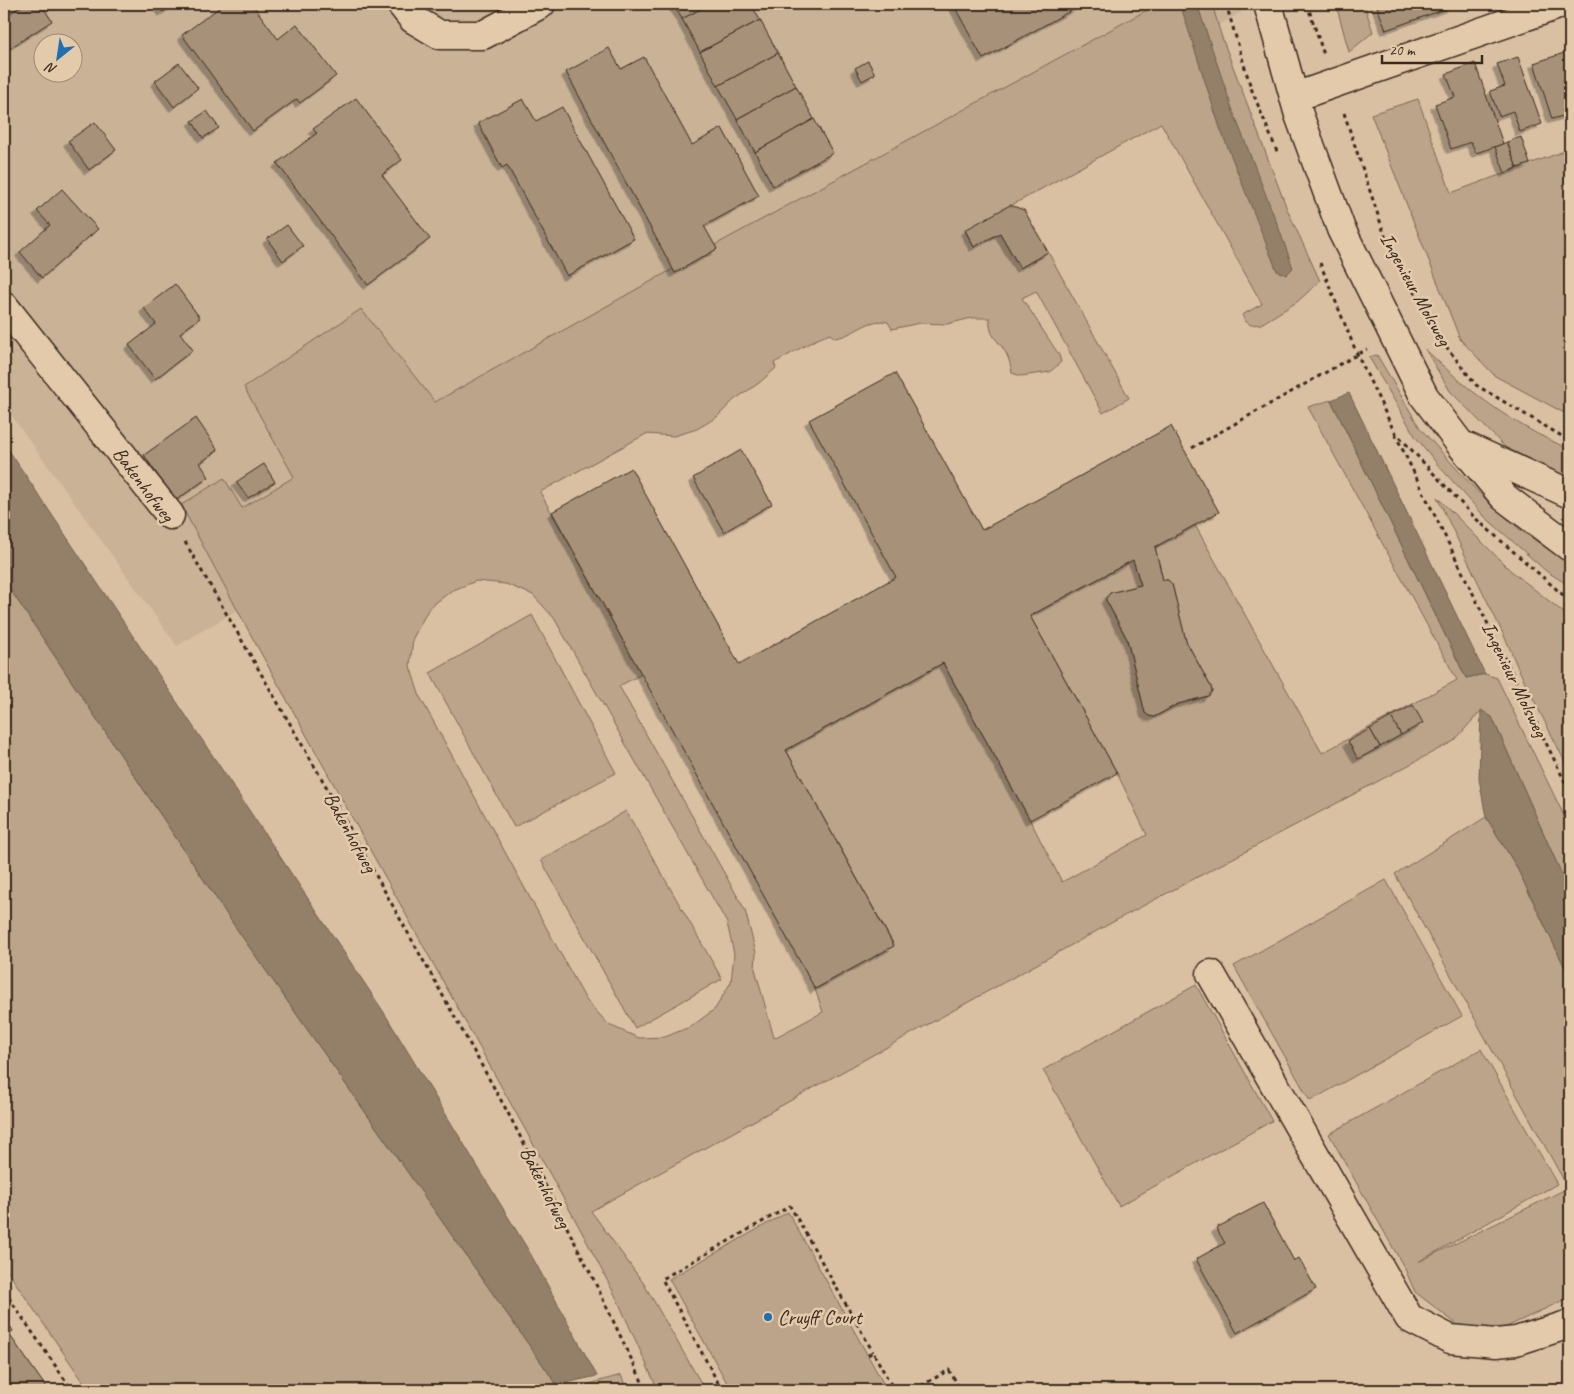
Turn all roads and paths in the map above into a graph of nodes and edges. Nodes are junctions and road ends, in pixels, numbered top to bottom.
1 (401, 4) edge
2 (540, 4) edge
3 (1268, 4) edge
4 (1307, 4) edge
5 (1561, 4) edge
6 (1334, 83) junction
7 (1295, 98) junction
8 (4, 306) edge
9 (1428, 318) junction
10 (1394, 335) junction
11 (1394, 431) dead end
12 (1570, 441) edge
13 (1461, 445) junction
14 (1192, 448) dead end
15 (1570, 494) edge
16 (170, 515) joint
17 (1570, 547) edge
18 (1570, 792) edge
19 (1211, 974) dead end
20 (4, 1290) edge
21 (1570, 1324) edge
22 (873, 1352) junction
23 (868, 1355) dead end
24 (72, 1390) edge
25 (646, 1390) edge
26 (722, 1390) edge
27 (894, 1390) edge
28 (914, 1390) edge
29 (961, 1390) edge

1 - 2 street
3 - 7 street, Ingenieur Molsweg
4 - 6 path, Ingenieur Molsweg
5 - 6 street
6 - 7 street
6 - 9 path, Ingenieur Molsweg
7 - 10 street, Ingenieur Molsweg
8 - 16 street, Bakenhofweg
9 - 10 path
9 - 12 path, Ingenieur Molsweg
10 - 13 street, Ingenieur Molsweg
10 - 14 path
11 - 18 path, Ingenieur Molsweg
13 - 15 street, Ingenieur Molsweg
13 - 17 street, Ingenieur Molsweg
16 - 25 path, Bakenhofweg
19 - 21 street
20 - 24 path
22 - 23 path
22 - 26 path
22 - 27 path
28 - 29 path

